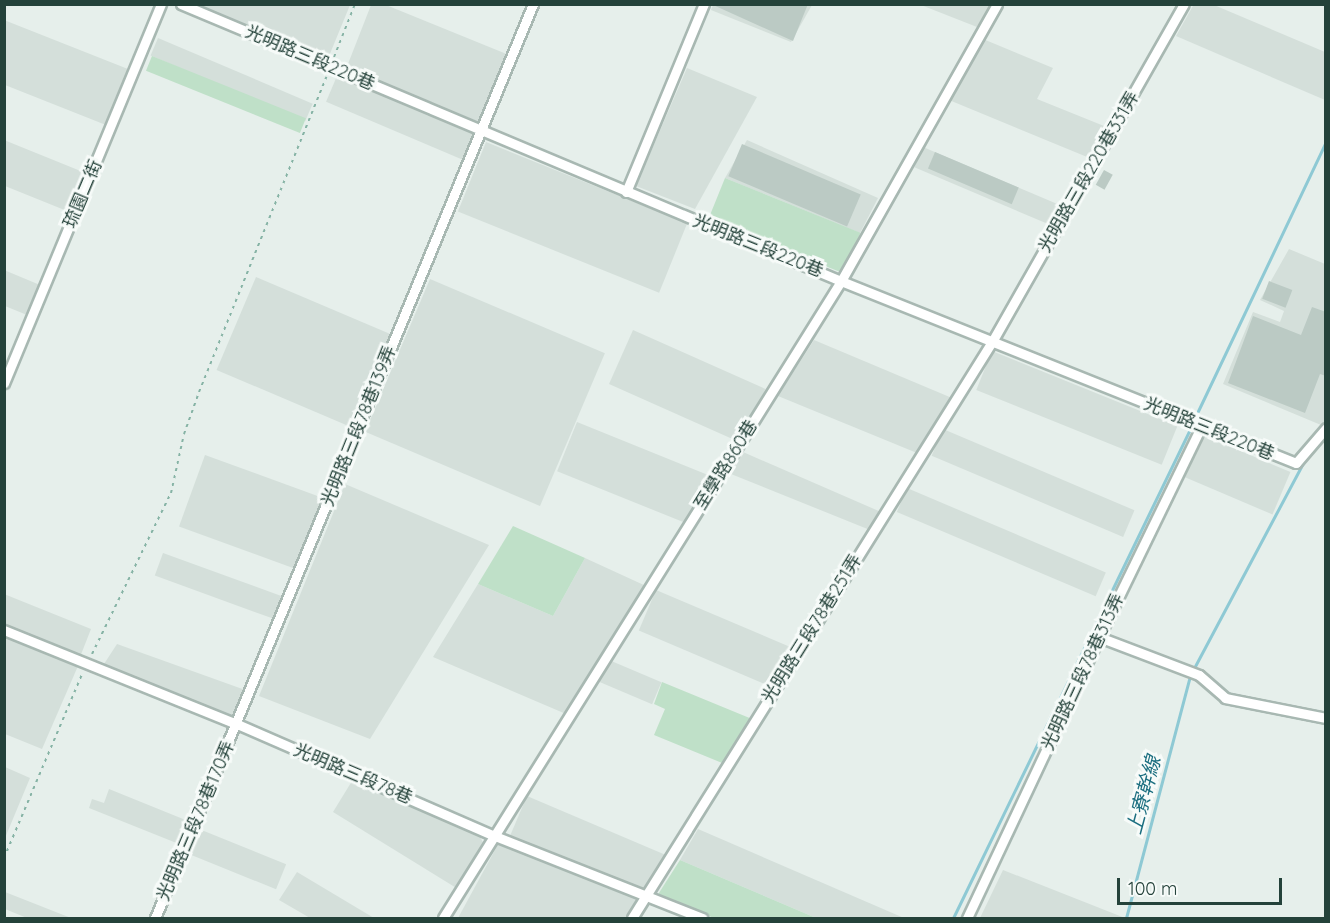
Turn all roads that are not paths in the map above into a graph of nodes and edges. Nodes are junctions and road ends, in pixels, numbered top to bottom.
1 (161, 4) edge
2 (181, 4) edge
3 (533, 4) edge
4 (704, 4) edge
5 (997, 4) edge
6 (1184, 4) edge
7 (482, 129) junction
8 (626, 192) junction
9 (841, 281) junction
10 (993, 340) junction
11 (4, 383) edge
12 (1201, 427) junction
13 (1326, 428) edge
14 (4, 630) edge
15 (1099, 637) junction
16 (1326, 718) edge
17 (237, 724) junction
18 (495, 836) junction
19 (646, 896) junction
20 (155, 918) edge
21 (443, 918) edge
22 (632, 918) edge
23 (702, 918) edge
24 (967, 918) edge

1 - 11 street, 琉園二街
2 - 7 street, 光明路三段220巷
3 - 7 street, 光明路三段78巷139弄
4 - 8 street
5 - 9 street, 至學路860巷
6 - 10 street, 光明路三段220巷331弄
7 - 8 street, 光明路三段220巷
7 - 17 street, 光明路三段78巷139弄
8 - 9 street, 光明路三段220巷
9 - 10 street, 光明路三段220巷
9 - 18 street, 至學路860巷
10 - 12 street, 光明路三段220巷
10 - 19 street, 光明路三段78巷251弄
12 - 13 street, 光明路三段220巷
12 - 15 street, 光明路三段78巷313弄
14 - 17 street, 光明路三段78巷
15 - 16 street
15 - 24 street, 光明路三段78巷313弄
17 - 18 street, 光明路三段78巷
17 - 20 street, 光明路三段78巷170弄
18 - 19 street, 光明路三段78巷
18 - 21 street, 至學路860巷
19 - 22 street, 光明路三段78巷251弄
19 - 23 street, 光明路三段78巷

